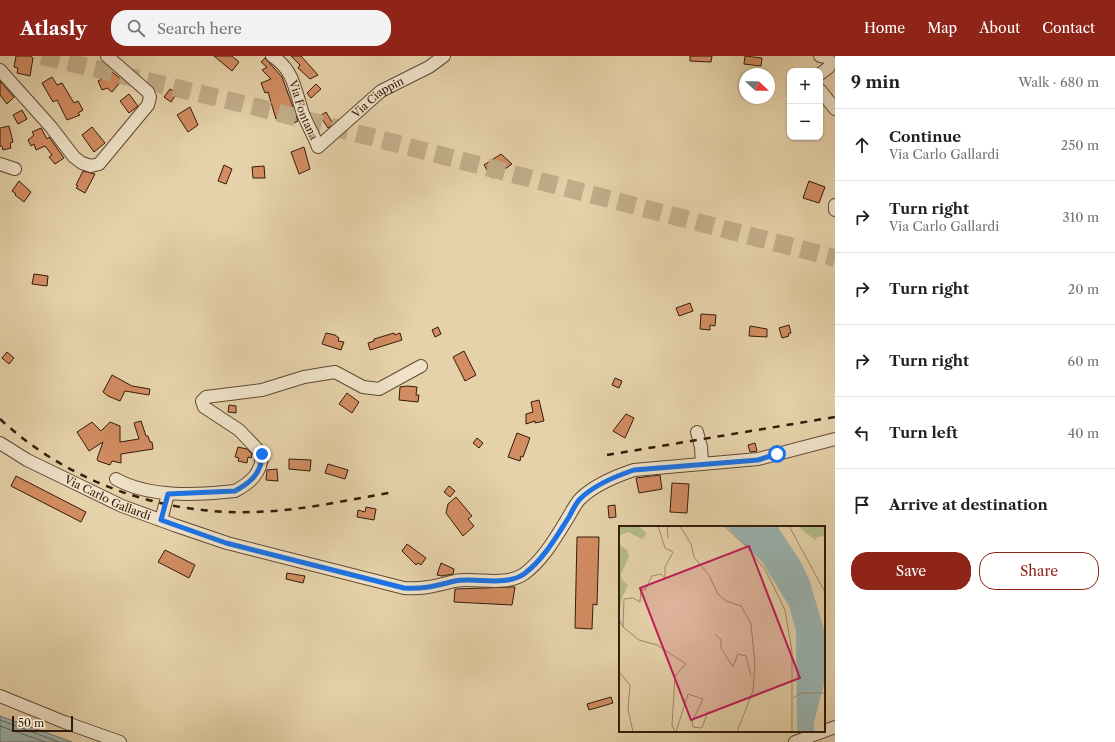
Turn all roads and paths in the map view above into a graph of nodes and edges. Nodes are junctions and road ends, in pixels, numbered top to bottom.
1 (107, 56) edge
2 (272, 56) edge
3 (444, 56) edge
4 (820, 56) edge
5 (0, 70) edge
6 (823, 72) edge
7 (823, 94) edge
8 (835, 109) edge
9 (318, 147) joint
10 (0, 164) edge
11 (15, 169) dead end
12 (835, 205) edge
13 (835, 210) edge
14 (422, 366) dead end
15 (697, 432) dead end
16 (835, 438) edge
17 (0, 443) edge
18 (702, 464) junction
19 (116, 479) dead end
20 (168, 494) junction
21 (161, 520) junction
22 (0, 696) edge
23 (835, 727) edge
24 (825, 731) edge
25 (821, 732) edge
26 (120, 742) edge
27 (794, 742) edge

1 - 5 street
2 - 9 street, Via Fontana
3 - 9 street, Via Ciappin
4 - 6 street
7 - 8 street
10 - 11 street
12 - 13 street
14 - 20 street
15 - 18 street
16 - 18 street, Via Carlo Gallardi
17 - 21 street, Via Carlo Gallardi
18 - 21 street, Via Carlo Gallardi
19 - 20 street
20 - 21 street
22 - 26 street
23 - 24 street
25 - 27 street

